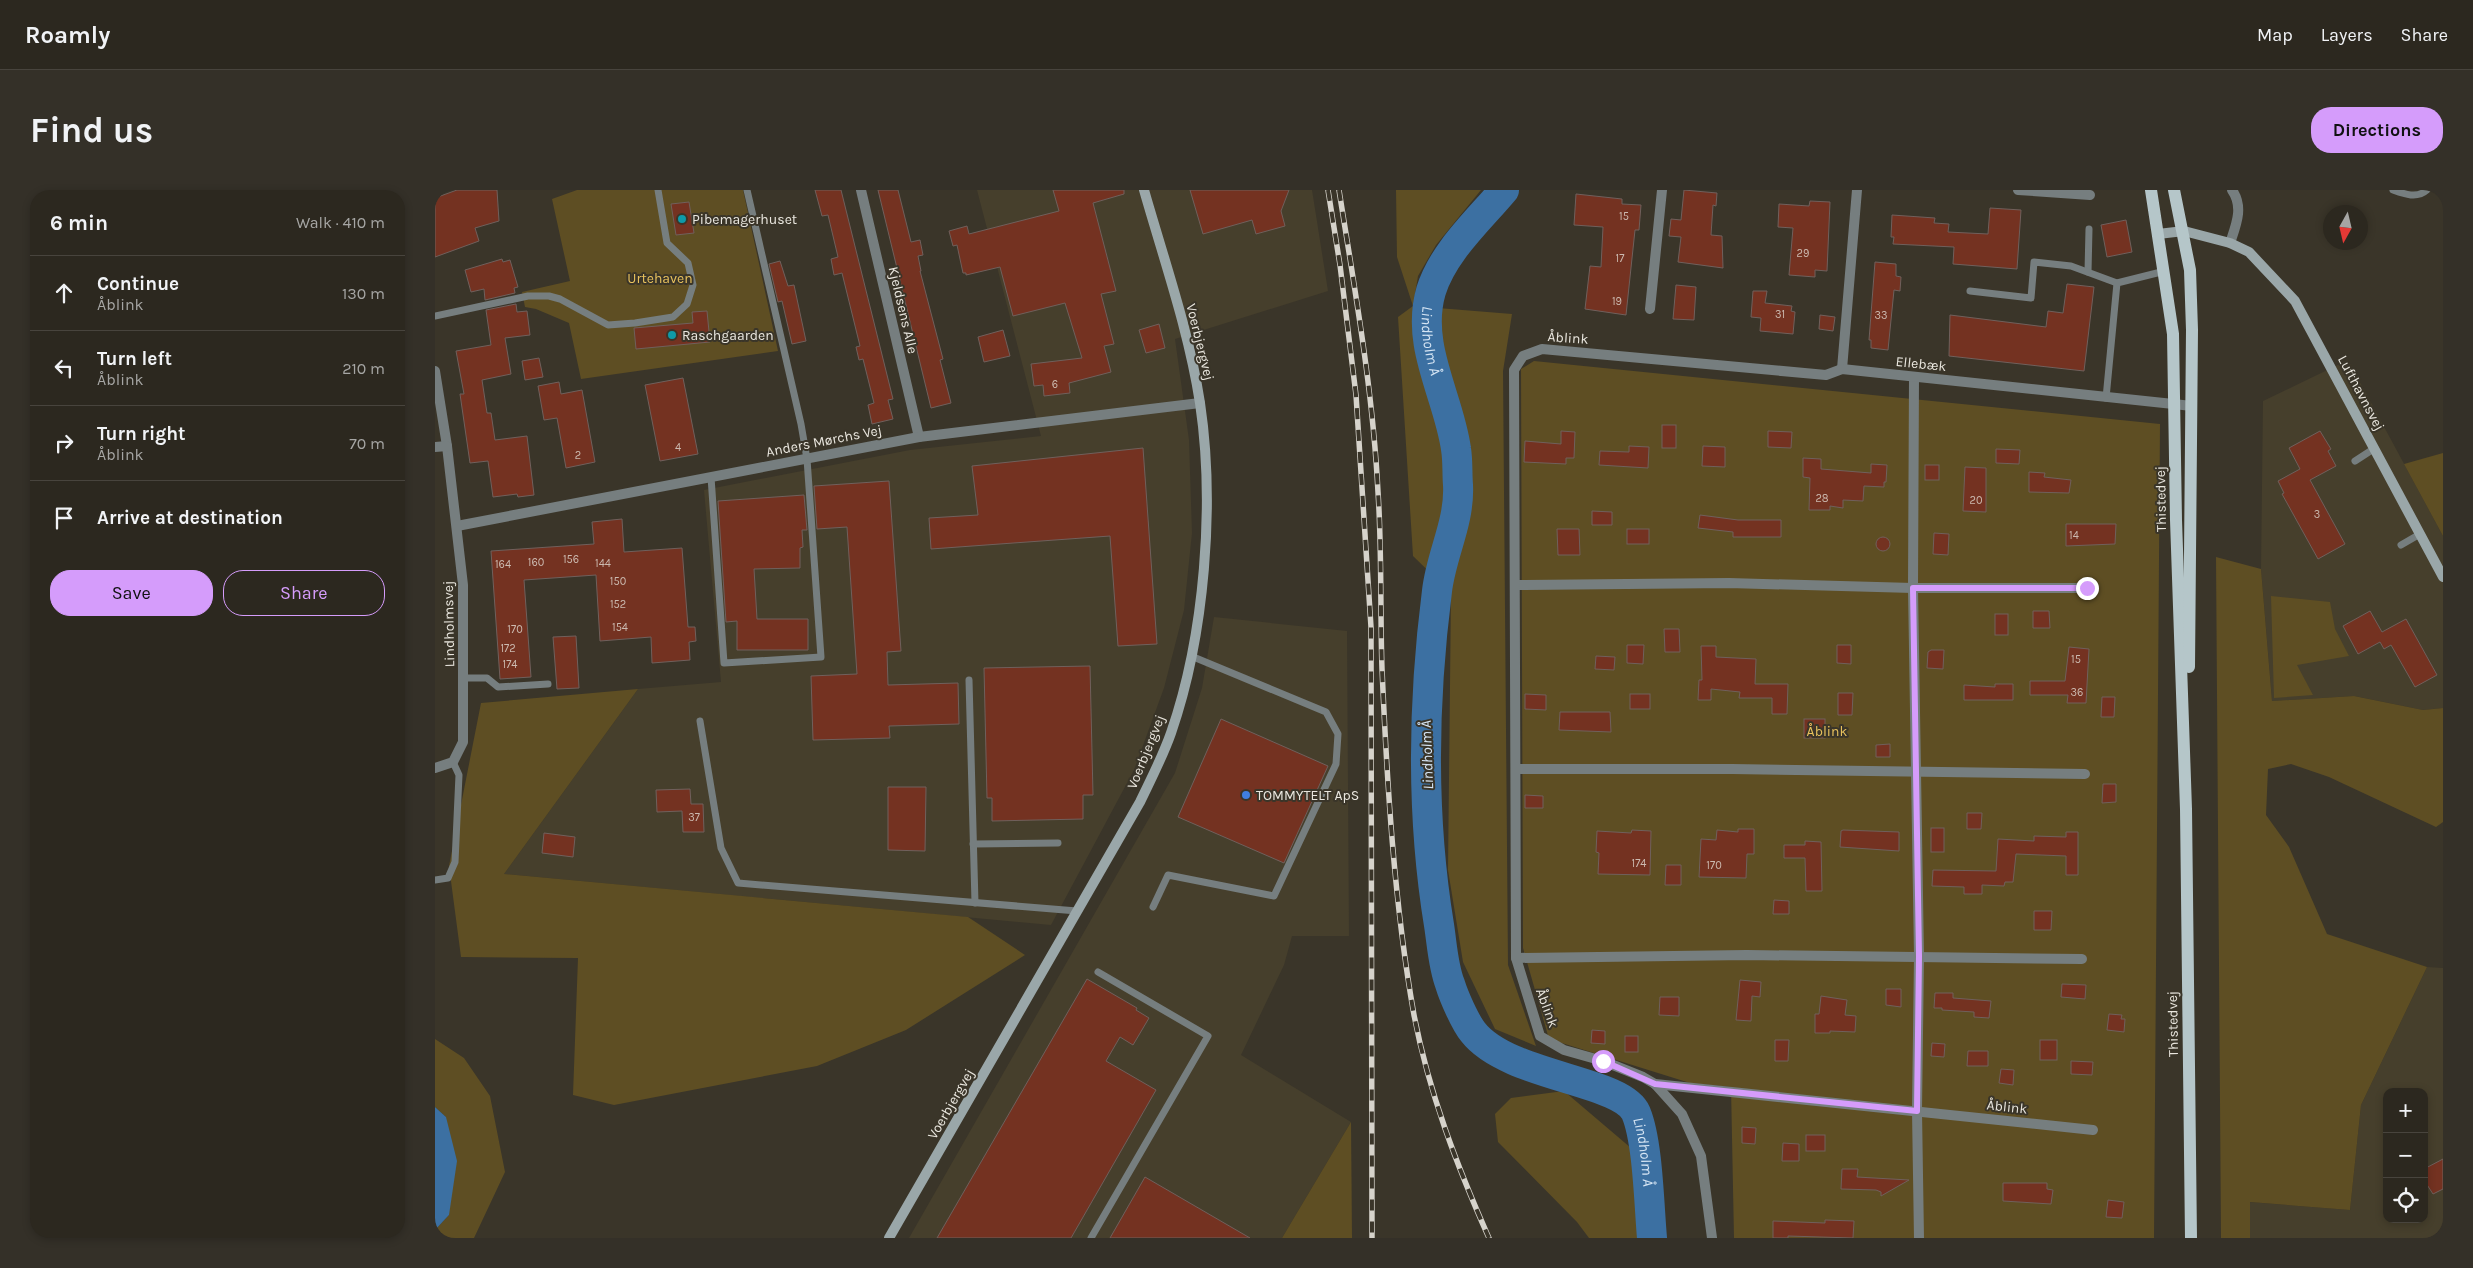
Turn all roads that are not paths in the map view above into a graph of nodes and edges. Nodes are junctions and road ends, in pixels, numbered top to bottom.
1 (658, 190) edge
2 (747, 190) edge
3 (861, 190) edge
4 (1144, 190) edge
5 (1662, 190) edge
6 (1857, 190) edge
7 (2018, 190) edge
8 (2151, 190) edge
9 (2174, 190) edge
10 (2232, 190) edge
11 (2393, 190) edge
12 (2427, 190) edge
13 (2090, 195) dead end
14 (2089, 229) dead end
15 (2183, 231) junction
16 (2158, 234) junction
17 (2230, 242) junction
18 (2165, 271) junction
19 (2088, 272) junction
20 (2117, 283) junction
21 (1969, 291) dead end
22 (1650, 309) dead end
23 (435, 316) edge
24 (1842, 369) junction
25 (435, 370) edge
26 (1914, 377) junction
27 (2106, 398) junction
28 (1200, 403) junction
29 (2175, 405) junction
30 (2192, 406) junction
31 (919, 437) junction
32 (447, 446) junction
33 (435, 447) edge
34 (2375, 448) junction
35 (807, 459) junction
36 (2355, 461) dead end
37 (711, 477) junction
38 (457, 526) junction
39 (2420, 534) junction
40 (2401, 545) dead end
41 (2443, 577) edge
42 (1515, 585) junction
43 (1913, 588) junction
44 (2087, 588) dead end
45 (1191, 656) junction
46 (464, 678) junction
47 (969, 680) dead end
48 (548, 684) dead end
49 (700, 721) dead end
50 (455, 760) junction
51 (435, 768) edge
52 (1516, 769) junction
53 (1916, 773) junction
54 (2085, 774) dead end
55 (2186, 809) junction
56 (1058, 843) dead end
57 (973, 844) junction
58 (435, 880) edge
59 (975, 903) junction
60 (1153, 908) dead end
61 (1077, 911) junction
62 (1919, 956) junction
63 (1516, 958) junction
64 (2082, 959) dead end
65 (1098, 972) dead end
66 (1655, 1084) junction
67 (1917, 1111) junction
68 (2093, 1130) dead end
69 (889, 1238) edge
70 (1091, 1238) edge
71 (1712, 1238) edge
72 (1919, 1238) edge
73 (2191, 1238) edge

1 - 23 lane
2 - 35 lane
3 - 31 street, Kjeldsens Alle
4 - 28 street, Voerbjergvej
5 - 22 street
6 - 24 street
7 - 13 street
8 - 16 main road, Thistedvej
9 - 15 main road, Thistedvej
10 - 17 street
11 - 12 lane
14 - 19 lane
15 - 16 street, Lufthavnsvej
15 - 17 street, Lufthavnsvej
15 - 30 main road, Thistedvej
16 - 18 main road, Thistedvej
17 - 34 street, Lufthavnsvej
18 - 20 lane
18 - 29 main road, Thistedvej
19 - 20 lane
19 - 21 lane
20 - 27 lane
24 - 26 street, Ellebæk
24 - 42 street, Åblink
25 - 32 street, Lindholmsvej
26 - 27 street, Ellebæk
26 - 43 street
27 - 29 street, Ellebæk
28 - 31 street, Anders Mørchs Vej
28 - 45 street, Voerbjergvej
29 - 30 street, Ellebæk
29 - 55 main road, Thistedvej
30 - 55 main road, Thistedvej
31 - 35 street, Anders Mørchs Vej
32 - 33 street
32 - 38 street, Lindholmsvej
34 - 36 lane
34 - 39 street, Lufthavnsvej
35 - 37 street, Anders Mørchs Vej
35 - 37 lane
37 - 38 street, Anders Mørchs Vej
38 - 46 street, Lindholmsvej
39 - 40 lane
39 - 41 street, Lufthavnsvej
42 - 43 street
42 - 52 street, Åblink
43 - 44 street
43 - 53 street
45 - 60 lane
45 - 61 street, Voerbjergvej
46 - 48 lane
46 - 50 street, Lindholmsvej
47 - 57 lane
49 - 59 lane
50 - 51 street
50 - 58 lane
52 - 53 street
52 - 63 street, Åblink
53 - 54 street
53 - 62 street
55 - 73 main road, Thistedvej
56 - 57 lane
57 - 59 lane
59 - 61 lane
61 - 69 street, Voerbjergvej
62 - 63 street
62 - 64 street
62 - 67 street
63 - 66 street, Åblink
65 - 70 lane
66 - 67 street, Åblink
66 - 71 street, Åblink
67 - 68 street, Åblink
67 - 72 street

